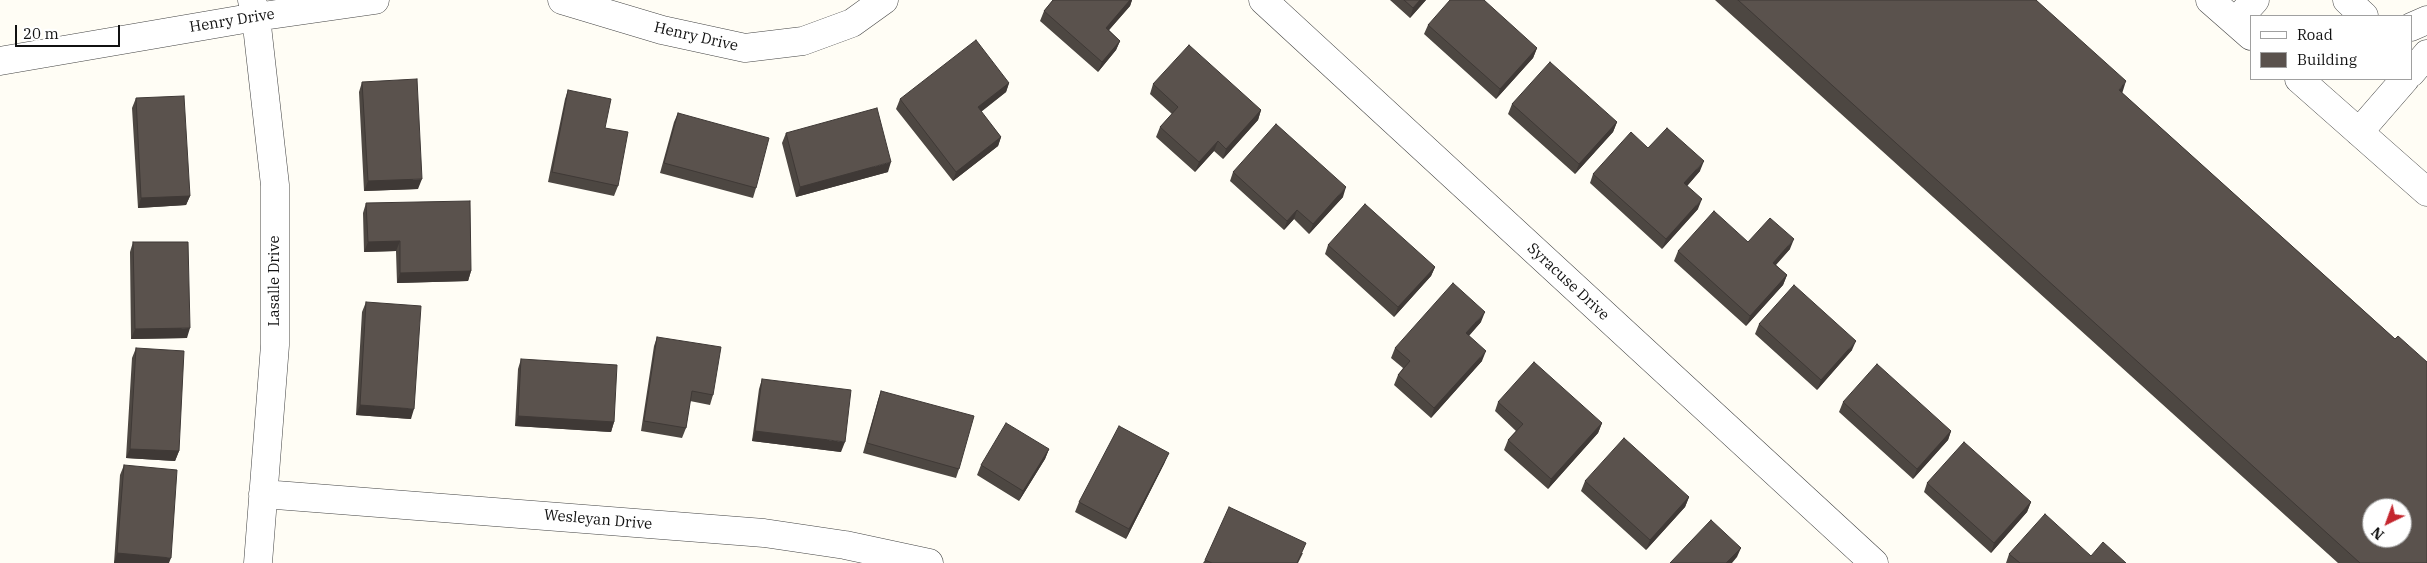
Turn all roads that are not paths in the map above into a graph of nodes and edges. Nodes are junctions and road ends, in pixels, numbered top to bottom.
1 (375, 0) edge
2 (562, 0) edge
3 (884, 0) edge
4 (1263, 0) edge
5 (2210, 0) edge
6 (2254, 0) edge
7 (2347, 0) edge
8 (254, 8) edge
9 (2363, 15) edge
10 (2427, 20) edge
11 (2412, 27) edge
12 (2243, 29) edge
13 (2427, 54) edge
14 (0, 61) edge
15 (2412, 72) edge
16 (2300, 80) edge
17 (2404, 80) edge
18 (2359, 132) junction
19 (2427, 192) edge
20 (263, 494) junction
21 (258, 563) edge
22 (929, 563) edge
23 (1874, 563) edge

1 - 8 street, Henry Drive
2 - 3 street, Henry Drive
4 - 23 street, Syracuse Drive
5 - 12 street
6 - 12 street
7 - 9 street
8 - 14 street, Henry Drive
8 - 20 street, Lasalle Drive
10 - 11 street
13 - 15 street
16 - 18 street
17 - 18 street
18 - 19 street
20 - 21 street, Lasalle Drive
20 - 22 street, Wesleyan Drive

